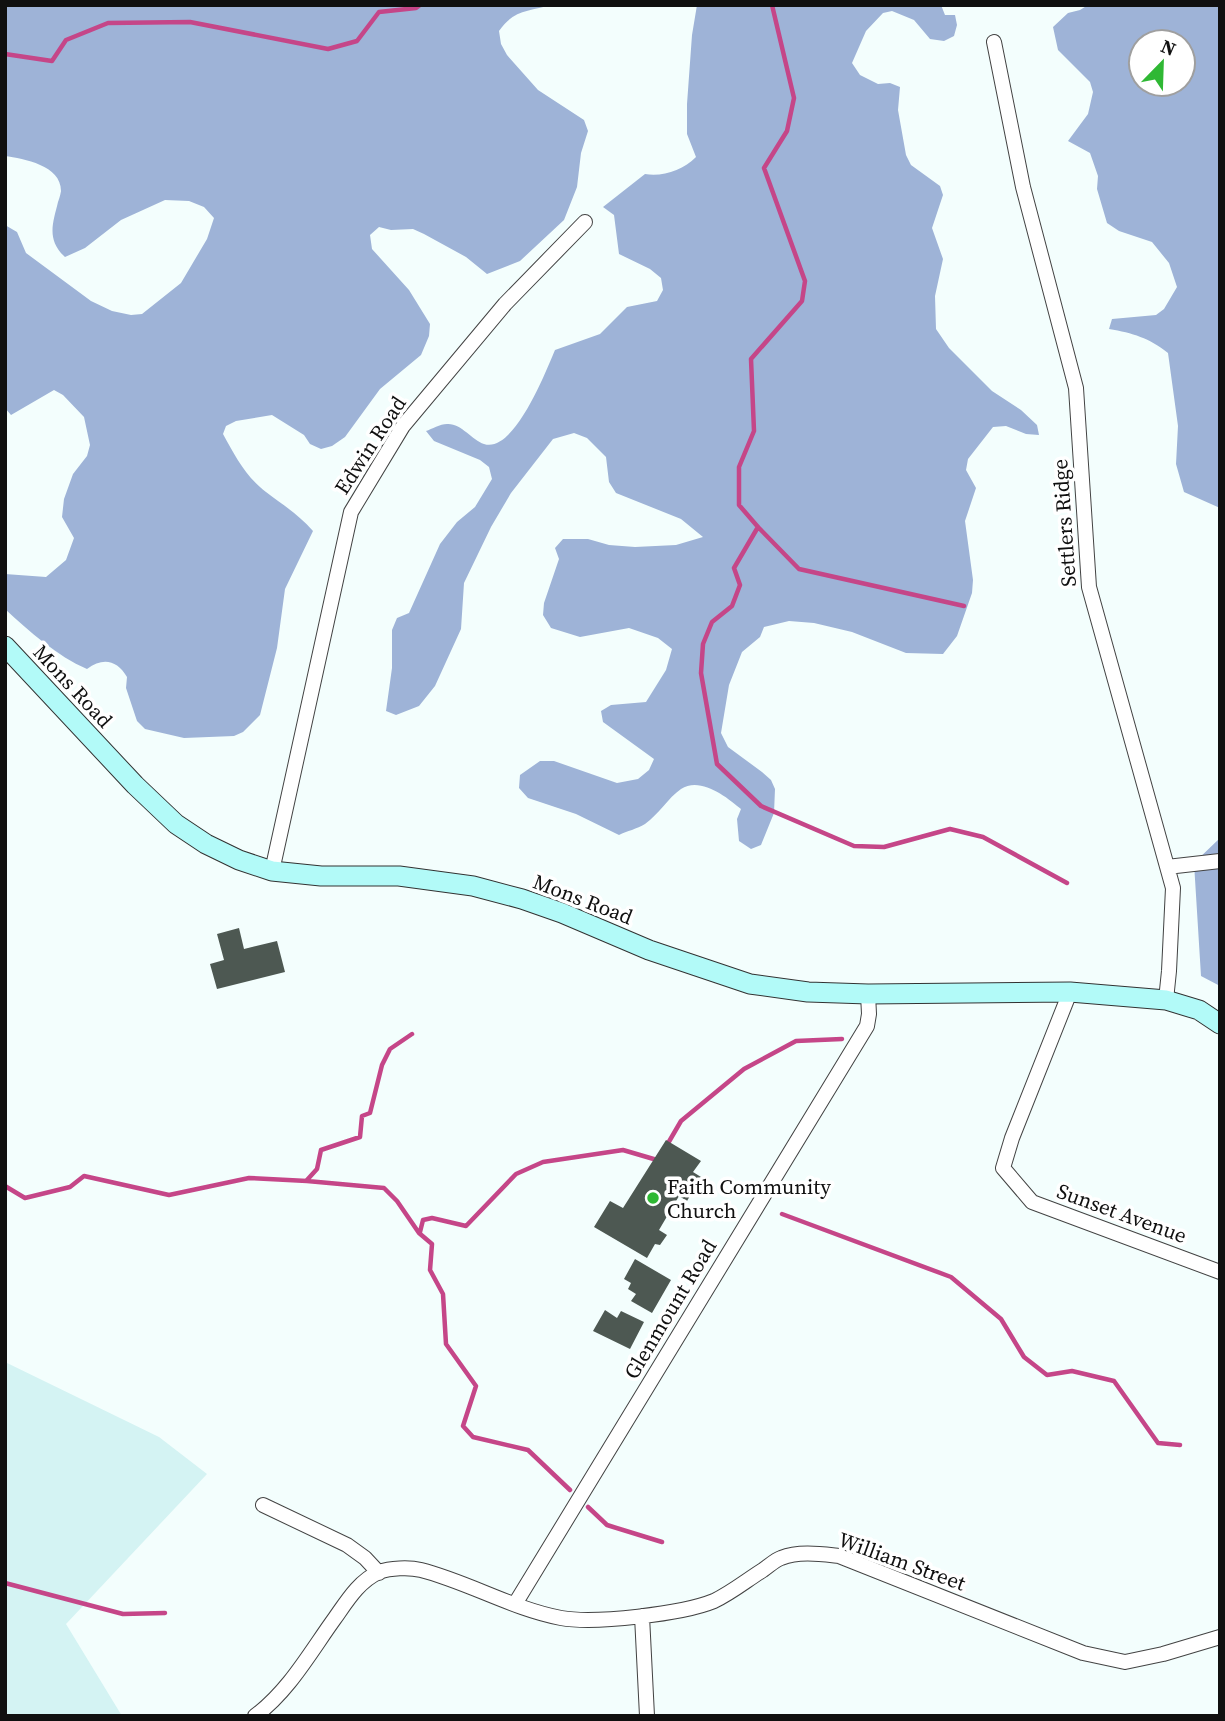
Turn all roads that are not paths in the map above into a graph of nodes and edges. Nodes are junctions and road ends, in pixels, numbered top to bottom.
1 (994, 42) dead end
2 (585, 222) dead end
3 (5, 646) edge
4 (1220, 861) edge
5 (1167, 867) junction
6 (272, 871) junction
7 (1070, 992) junction
8 (869, 994) junction
9 (1166, 1000) junction
10 (1220, 1024) edge
11 (1220, 1272) edge
12 (263, 1505) dead end
13 (379, 1573) junction
14 (515, 1604) junction
15 (642, 1616) junction
16 (1220, 1637) edge
17 (255, 1716) edge
18 (647, 1716) edge

1 - 5 street, Settlers Ridge
2 - 6 street, Edwin Road
3 - 6 main road, Mons Road
4 - 5 street
5 - 9 street, Settlers Ridge
6 - 8 main road, Mons Road
7 - 8 main road, Mons Road
7 - 9 main road, Mons Road
7 - 11 street, Sunset Avenue
8 - 14 street, Glenmount Road
9 - 10 main road, Mons Road
12 - 13 street
13 - 14 street, William Street
13 - 17 street
14 - 15 street, William Street
15 - 16 street, William Street
15 - 18 street

